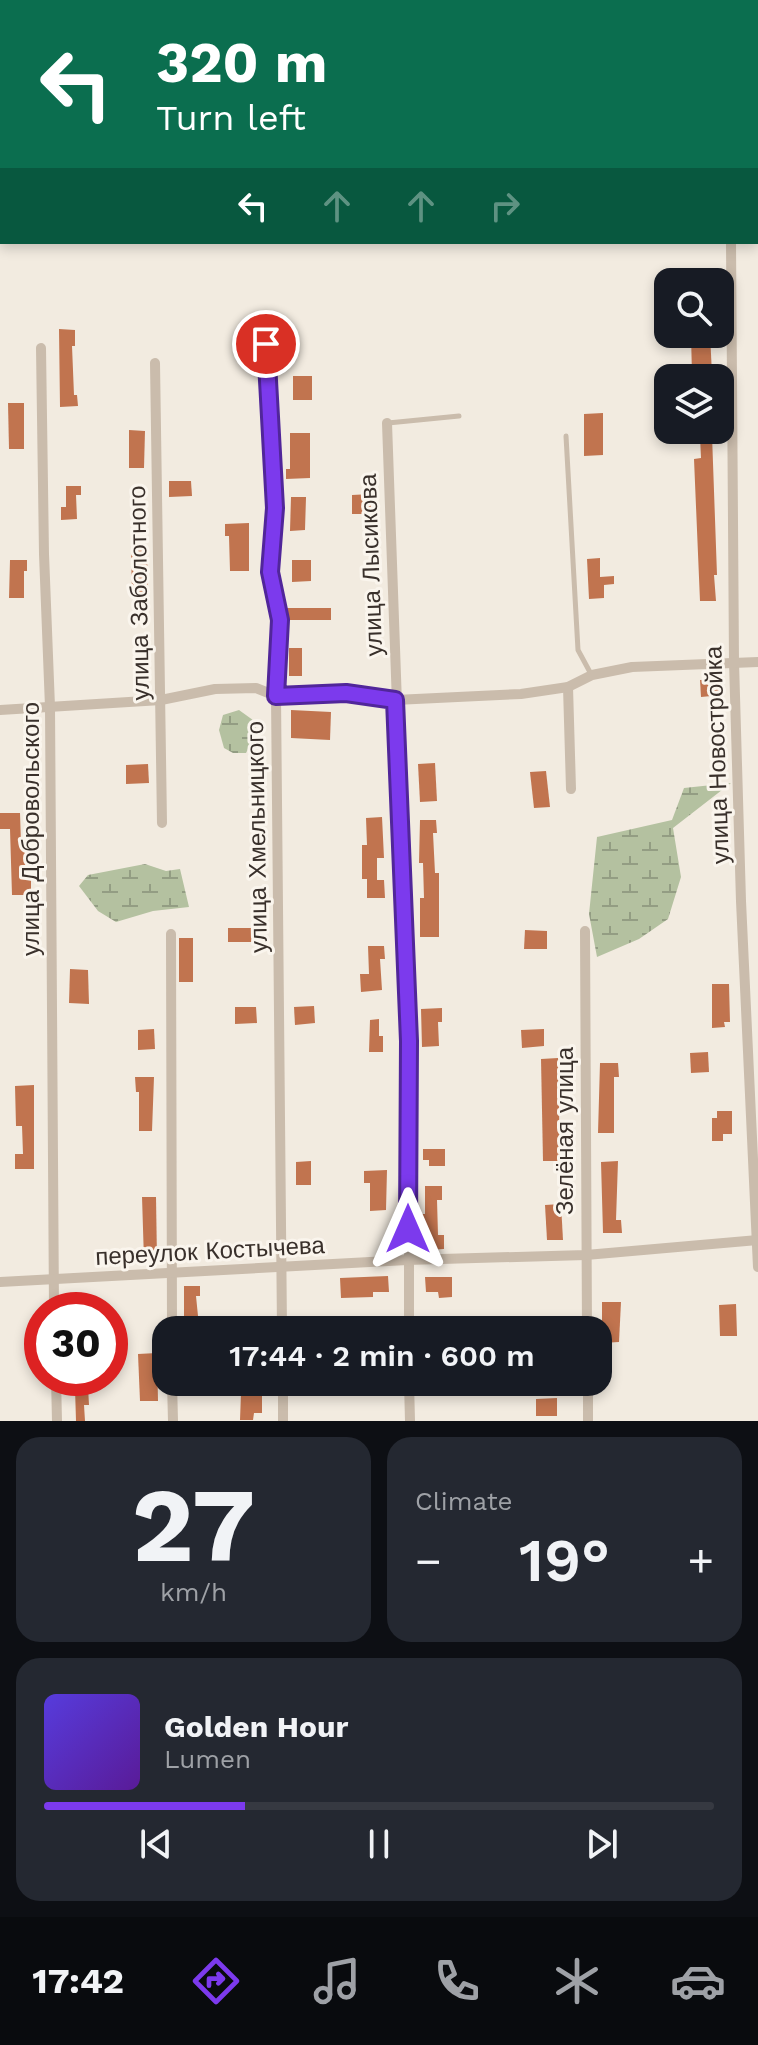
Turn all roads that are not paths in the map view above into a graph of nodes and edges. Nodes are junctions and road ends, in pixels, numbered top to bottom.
1 (731, 244) edge
2 (266, 344) dead end
3 (41, 348) dead end
4 (155, 363) dead end
5 (459, 416) dead end
6 (387, 423) joint
7 (566, 436) dead end
8 (734, 662) junction
9 (758, 662) edge
10 (592, 675) junction
11 (568, 687) junction
12 (276, 696) junction
13 (161, 700) junction
14 (395, 700) junction
15 (50, 707) junction
16 (0, 710) edge
17 (571, 789) dead end
18 (162, 823) dead end
19 (585, 931) dead end
20 (171, 934) dead end
21 (758, 1240) edge
22 (586, 1255) junction
23 (407, 1260) junction
24 (758, 1267) edge
25 (281, 1268) junction
26 (171, 1274) junction
27 (54, 1279) junction
28 (0, 1282) edge
29 (54, 1292) edge
30 (172, 1316) edge
31 (282, 1316) edge
32 (409, 1316) edge
33 (587, 1316) edge
34 (56, 1396) edge
35 (172, 1396) edge
36 (283, 1396) edge
37 (409, 1396) edge
38 (588, 1396) edge
39 (57, 1421) edge
40 (173, 1421) edge
41 (283, 1421) edge
42 (410, 1421) edge
43 (588, 1421) edge

1 - 8 street, улица Новостройка
2 - 12 street, улица Хмельницкого
3 - 15 street, улица Добровольского
4 - 13 street, улица Заболотного
5 - 6 lane
6 - 14 street, улица Лысикова
7 - 10 lane
8 - 9 street
8 - 10 street
8 - 21 street, улица Новостройка
10 - 11 street
11 - 14 street
11 - 17 street
12 - 13 street
12 - 14 street
12 - 25 street, улица Хмельницкого
13 - 15 street
13 - 18 street, улица Заболотного
14 - 23 street, улица Лысикова
15 - 16 street
15 - 27 street, улица Добровольского
19 - 22 street, Зелёная улица
20 - 26 street
21 - 22 street, переулок Костычева
21 - 24 street, улица Новостройка
22 - 23 street, переулок Костычева
22 - 33 street, Зелёная улица
23 - 25 street, переулок Костычева
23 - 32 street, улица Лысикова
25 - 26 street, переулок Костычева
25 - 31 street, улица Хмельницкого
26 - 27 street, переулок Костычева
26 - 30 street
27 - 28 street, переулок Костычева
27 - 29 street, улица Добровольского
34 - 39 street
35 - 40 street
36 - 41 street
37 - 42 street
38 - 43 street

